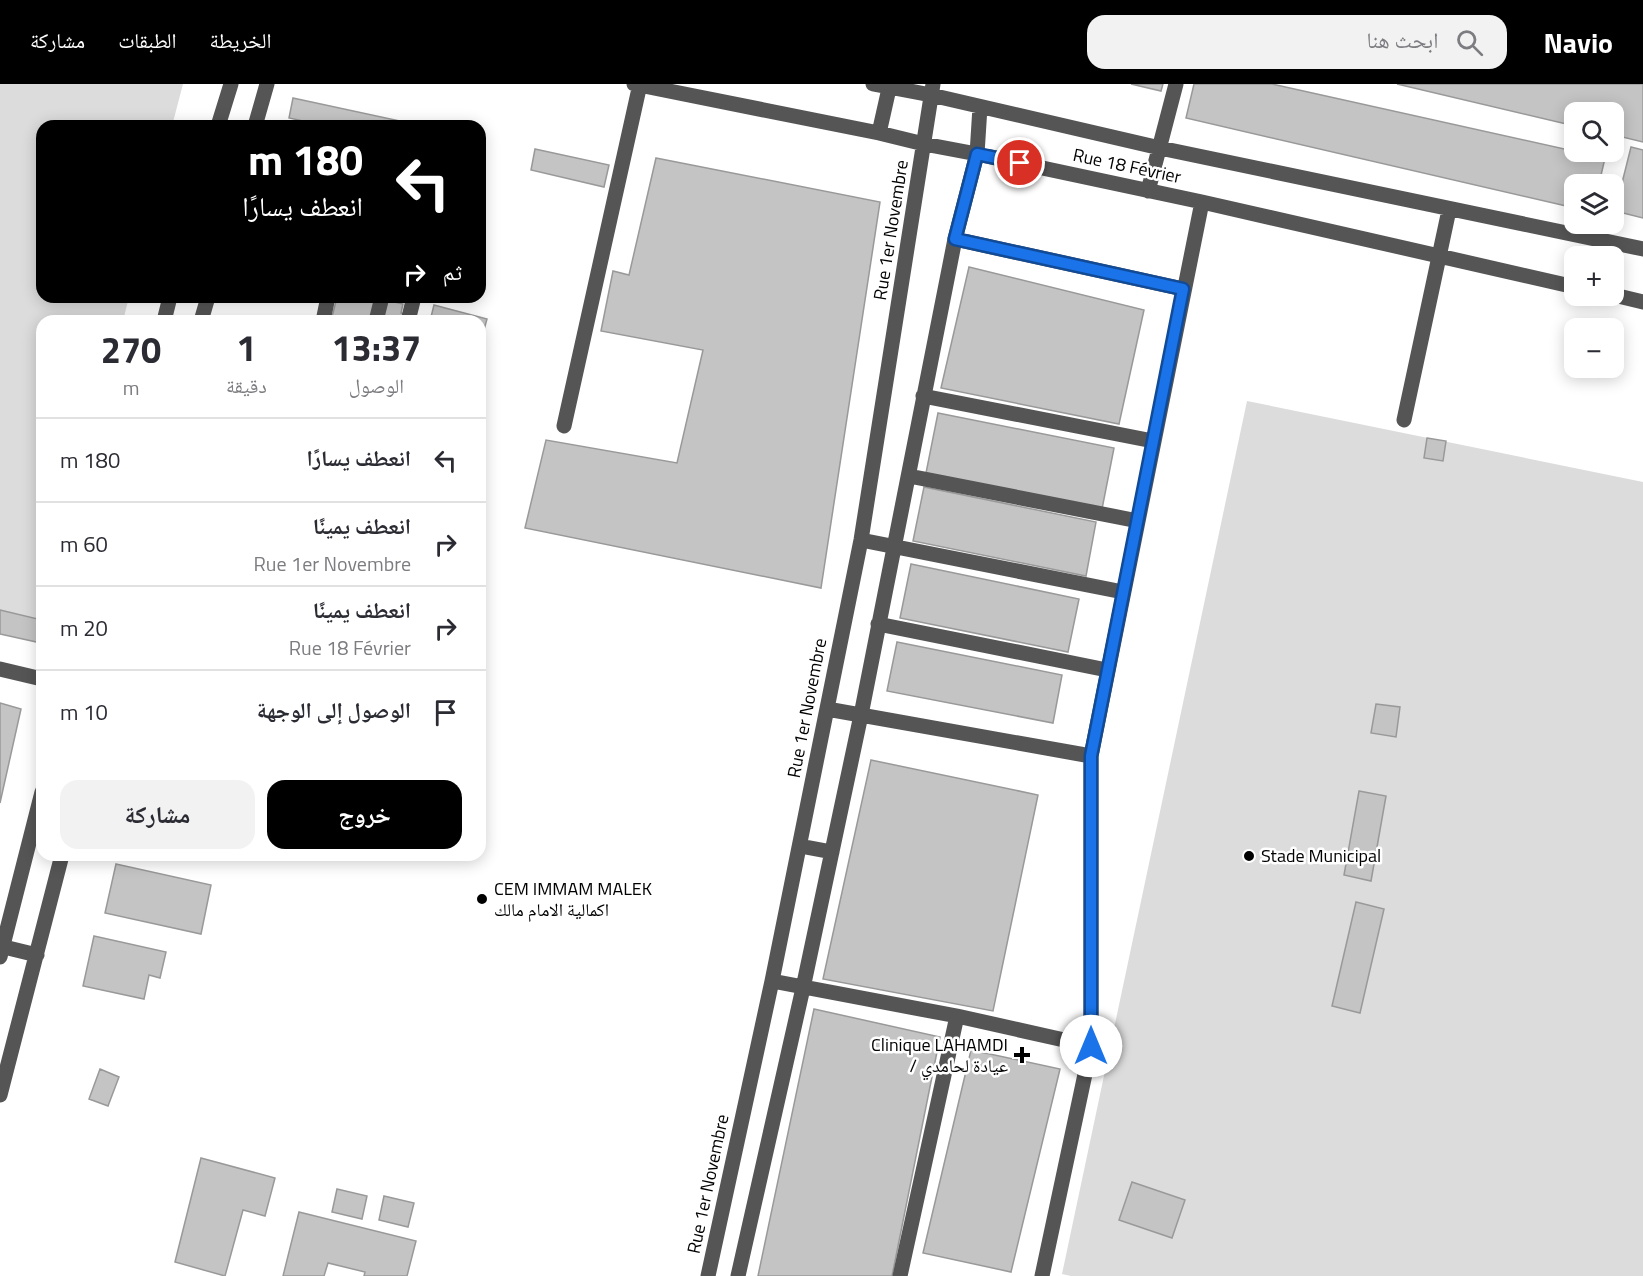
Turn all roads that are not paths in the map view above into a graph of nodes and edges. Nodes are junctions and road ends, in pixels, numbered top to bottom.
1 (231, 84) edge
2 (267, 84) edge
3 (638, 84) edge
4 (873, 84) edge
5 (1176, 84) edge
6 (890, 86) edge
7 (932, 89) edge
8 (980, 107) junction
9 (220, 120) edge
10 (257, 120) edge
11 (879, 133) junction
12 (924, 144) junction
13 (1160, 148) junction
14 (977, 154) junction
15 (1148, 191) junction
16 (1202, 202) junction
17 (1449, 210) junction
18 (955, 239) junction
19 (1643, 249) edge
20 (1439, 256) junction
21 (1564, 284) edge
22 (1183, 289) junction
23 (1624, 297) edge
24 (1643, 302) edge
25 (923, 396) junction
26 (1404, 420) dead end
27 (564, 426) dead end
28 (1153, 441) junction
29 (909, 476) junction
30 (1138, 521) junction
31 (861, 540) junction
32 (894, 546) junction
33 (1123, 592) junction
34 (878, 624) junction
35 (0, 669) edge
36 (1107, 670) junction
37 (36, 678) edge
38 (827, 709) junction
39 (861, 715) junction
40 (1091, 756) junction
41 (36, 815) edge
42 (800, 846) junction
43 (832, 852) junction
44 (60, 861) edge
45 (1, 950) edge
46 (37, 955) junction
47 (772, 981) junction
48 (803, 988) junction
49 (957, 1016) junction
50 (1091, 1046) junction
51 (0, 1095) edge
52 (708, 1276) edge
53 (738, 1276) edge
54 (900, 1276) edge
55 (1042, 1276) edge

1 - 9 street
2 - 10 street
3 - 11 street, Rue 18 Février
3 - 27 street
4 - 6 street, Rue 18 Février
5 - 13 street
6 - 7 street, Rue 18 Février
6 - 11 street
7 - 8 street, Rue 18 Février
7 - 12 street, Rue 1er Novembre
8 - 13 street, Rue 18 Février
8 - 14 street
11 - 12 street, Rue 18 Février
12 - 14 street, Rue 18 Février
12 - 31 street, Rue 1er Novembre
13 - 15 street
13 - 17 street, Rue 18 Février
14 - 15 street, Rue 18 Février
14 - 18 street
15 - 16 street, Rue 18 Février
16 - 20 street, Rue 18 Février
16 - 22 street
17 - 19 street, Rue 18 Février
17 - 20 street
18 - 22 street
18 - 25 street
20 - 21 street, Rue 18 Février
20 - 26 street
22 - 28 street
23 - 24 street
25 - 28 street
25 - 29 street
28 - 30 street
29 - 30 street
29 - 32 street
30 - 33 street
31 - 32 street
31 - 38 street, Rue 1er Novembre
32 - 33 street
32 - 34 street
33 - 36 street
34 - 36 street
34 - 39 street
35 - 37 street
36 - 40 street
38 - 39 street
38 - 42 street, Rue 1er Novembre
39 - 40 street
39 - 43 street
40 - 50 street
41 - 45 street
42 - 43 street
42 - 47 street, Rue 1er Novembre
43 - 48 street
44 - 46 street
45 - 46 street
46 - 51 street
47 - 48 street
47 - 52 street, Rue 1er Novembre
48 - 49 street
48 - 53 street
49 - 50 street
49 - 54 street
50 - 55 street

